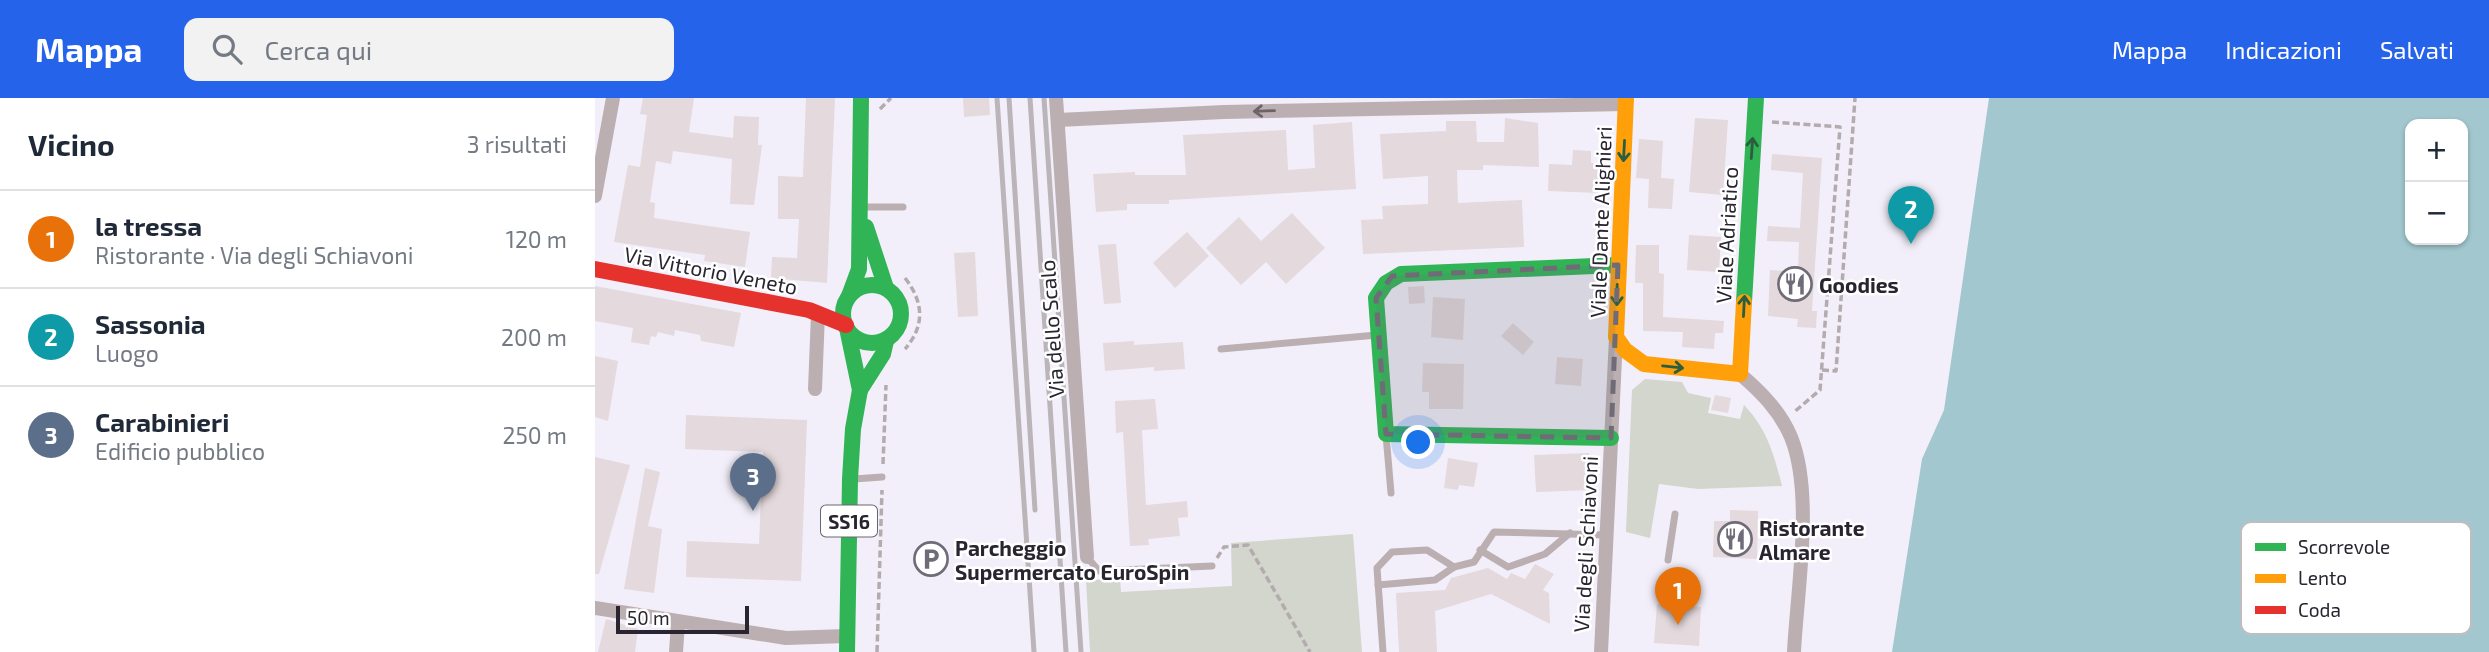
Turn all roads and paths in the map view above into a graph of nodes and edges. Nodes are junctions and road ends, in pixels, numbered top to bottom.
1 (613, 98) edge
2 (861, 98) edge
3 (1056, 98) edge
4 (1756, 98) edge
5 (1856, 98) edge
6 (1493, 101) edge
7 (1626, 101) edge
8 (1224, 105) edge
9 (1058, 120) junction
10 (1770, 122) dead end
11 (595, 197) edge
12 (862, 207) junction
13 (902, 207) dead end
14 (1618, 265) junction
15 (595, 269) edge
16 (886, 288) junction
17 (846, 301) junction
18 (818, 314) junction
19 (846, 326) junction
20 (1377, 335) junction
21 (1616, 337) junction
22 (885, 341) junction
23 (1221, 349) dead end
24 (1822, 370) junction
25 (1740, 374) junction
26 (815, 389) dead end
27 (860, 390) junction
28 (1793, 413) dead end
29 (1386, 434) junction
30 (1611, 439) junction
31 (882, 477) dead end
32 (850, 479) junction
33 (882, 488) dead end
34 (1391, 493) dead end
35 (1675, 514) dead end
36 (1571, 533) junction
37 (1607, 535) junction
38 (1480, 550) junction
39 (1087, 557) joint
40 (1668, 559) dead end
41 (1212, 566) joint
42 (1454, 567) junction
43 (1378, 585) junction
44 (598, 608) edge
45 (678, 623) junction
46 (847, 644) edge
47 (676, 652) edge
48 (877, 652) edge
49 (1310, 652) edge
50 (1383, 652) edge
51 (1601, 652) edge
52 (1794, 652) edge

1 - 11 street
2 - 12 street, SS16
3 - 9 street, Via dello Scalo
25 -> 4 street, Viale Adriatico
5 - 24 path
6 - 7 street
6 -> 8 street
7 -> 14 street, Viale Dante Alighieri
8 - 9 street
9 - 39 street, Via dello Scalo
10 - 24 path
12 - 13 lane
12 - 16 street, SS16
12 - 17 street, SS16
14 - 20 street
14 -> 21 street, Viale Dante Alighieri
15 - 18 street, Via Vittorio Veneto
16 - 17 street
16 - 22 street, SS16
17 - 18 street, Via Vittorio Veneto
17 - 19 street, SS16
18 - 19 street, Via Vittorio Veneto
18 - 26 street
19 - 22 street
19 - 27 street, SS16
20 - 23 lane
20 - 29 street
21 -> 25 street, Viale Dante Alighieri
21 - 30 street, Via degli Schiavoni
22 - 27 street, SS16
24 - 28 path
25 - 52 street
27 - 32 street, SS16
29 - 30 street, Via degli Schiavoni
29 - 34 lane
30 - 37 street, Via degli Schiavoni
31 - 32 lane
32 - 46 street, SS16
33 - 48 path
35 - 40 lane
36 - 37 lane
36 - 38 lane
36 - 38 lane
37 - 51 street, Via degli Schiavoni
38 - 42 lane
39 - 41 lane
41 - 49 path
42 - 43 lane
42 - 43 lane
43 - 50 lane
44 - 45 street
45 - 46 street
45 - 47 street

